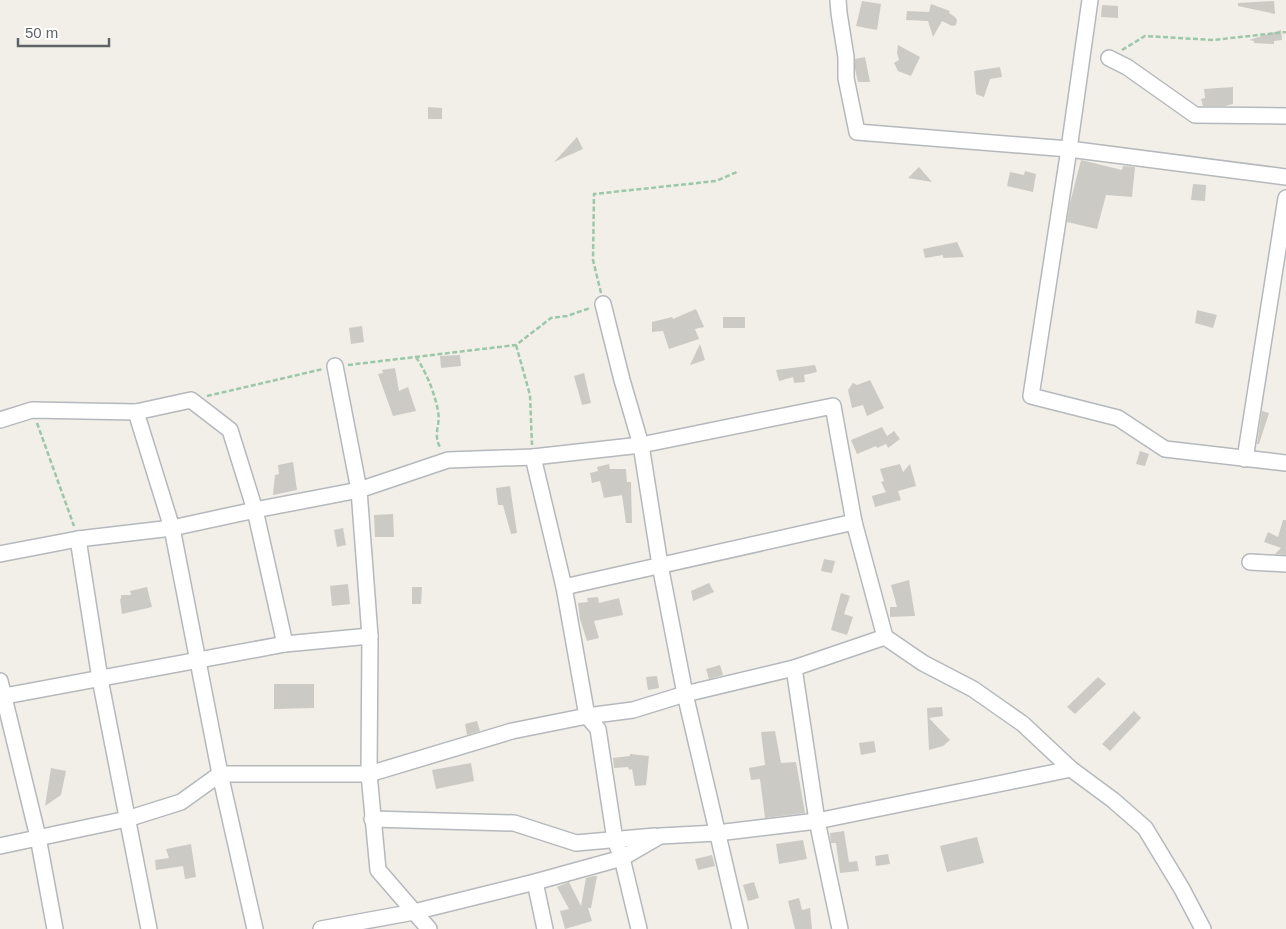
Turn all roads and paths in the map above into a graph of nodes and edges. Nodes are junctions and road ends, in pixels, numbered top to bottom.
1 (838, 0) edge
2 (1090, 0) edge
3 (1286, 32) edge
4 (1110, 58) joint
5 (1286, 116) edge
6 (1069, 149) junction
7 (737, 172) dead end
8 (1286, 177) edge
9 (1286, 198) edge
10 (604, 304) junction
11 (516, 346) junction
12 (416, 357) junction
13 (335, 366) junction
14 (190, 400) junction
15 (32, 410) junction
16 (136, 412) junction
17 (0, 420) edge
18 (641, 445) junction
19 (532, 457) junction
20 (1245, 459) junction
21 (448, 460) junction
22 (1286, 463) edge
23 (359, 490) junction
24 (254, 510) junction
25 (854, 522) junction
26 (172, 528) junction
27 (78, 539) junction
28 (0, 554) edge
29 (1250, 562) dead end
30 (1286, 564) edge
31 (660, 566) junction
32 (564, 587) junction
33 (370, 636) junction
34 (886, 637) junction
35 (285, 644) junction
36 (198, 661) junction
37 (794, 668) junction
38 (100, 679) junction
39 (0, 681) edge
40 (685, 694) junction
41 (2, 697) edge
42 (587, 716) junction
43 (1071, 769) junction
44 (220, 774) junction
45 (369, 774) junction
46 (127, 819) junction
47 (372, 819) junction
48 (817, 821) junction
49 (716, 833) junction
50 (660, 836) junction
51 (38, 837) junction
52 (615, 840) junction
53 (0, 846) edge
54 (622, 858) junction
55 (535, 882) junction
56 (414, 912) junction
57 (54, 929) edge
58 (148, 929) edge
59 (255, 929) edge
60 (321, 929) edge
61 (429, 929) edge
62 (544, 929) edge
63 (639, 929) edge
64 (740, 929) edge
65 (840, 929) edge
66 (1203, 929) edge

1 - 6 street
2 - 6 street
3 - 4 path
4 - 5 street
6 - 8 street
6 - 20 street
7 - 10 path
9 - 20 street
10 - 11 path
10 - 18 street
11 - 12 path
11 - 19 path
12 - 13 path
12 - 21 path
13 - 14 path
13 - 23 street
14 - 16 street
14 - 24 street
15 - 16 street
15 - 17 street
15 - 27 path
16 - 26 street
18 - 19 street
18 - 25 street
18 - 31 street
19 - 21 street
19 - 32 street
20 - 22 street
21 - 23 street
23 - 24 street
23 - 33 street
24 - 26 street
24 - 35 street
25 - 31 street
25 - 34 street
26 - 27 street
26 - 36 street
27 - 28 street
27 - 38 street
29 - 30 street
31 - 32 street
31 - 40 street
32 - 42 street
33 - 35 street
33 - 45 street
34 - 37 street
34 - 43 street
35 - 36 street
36 - 38 street
36 - 44 street
37 - 40 street
37 - 48 street
38 - 41 street
38 - 46 street
39 - 41 street
40 - 42 street
40 - 49 street
41 - 51 street
42 - 45 street
42 - 52 street
43 - 48 street
43 - 66 street
44 - 45 street
44 - 46 street
44 - 59 street
45 - 47 street
46 - 51 street
46 - 58 street
47 - 52 street
47 - 56 street
48 - 49 street
48 - 65 street
49 - 50 street
49 - 64 street
50 - 52 street
50 - 54 street
51 - 53 street
51 - 57 street
52 - 54 street
54 - 55 street
54 - 63 street
55 - 56 street
55 - 62 street
56 - 60 street
56 - 61 street

